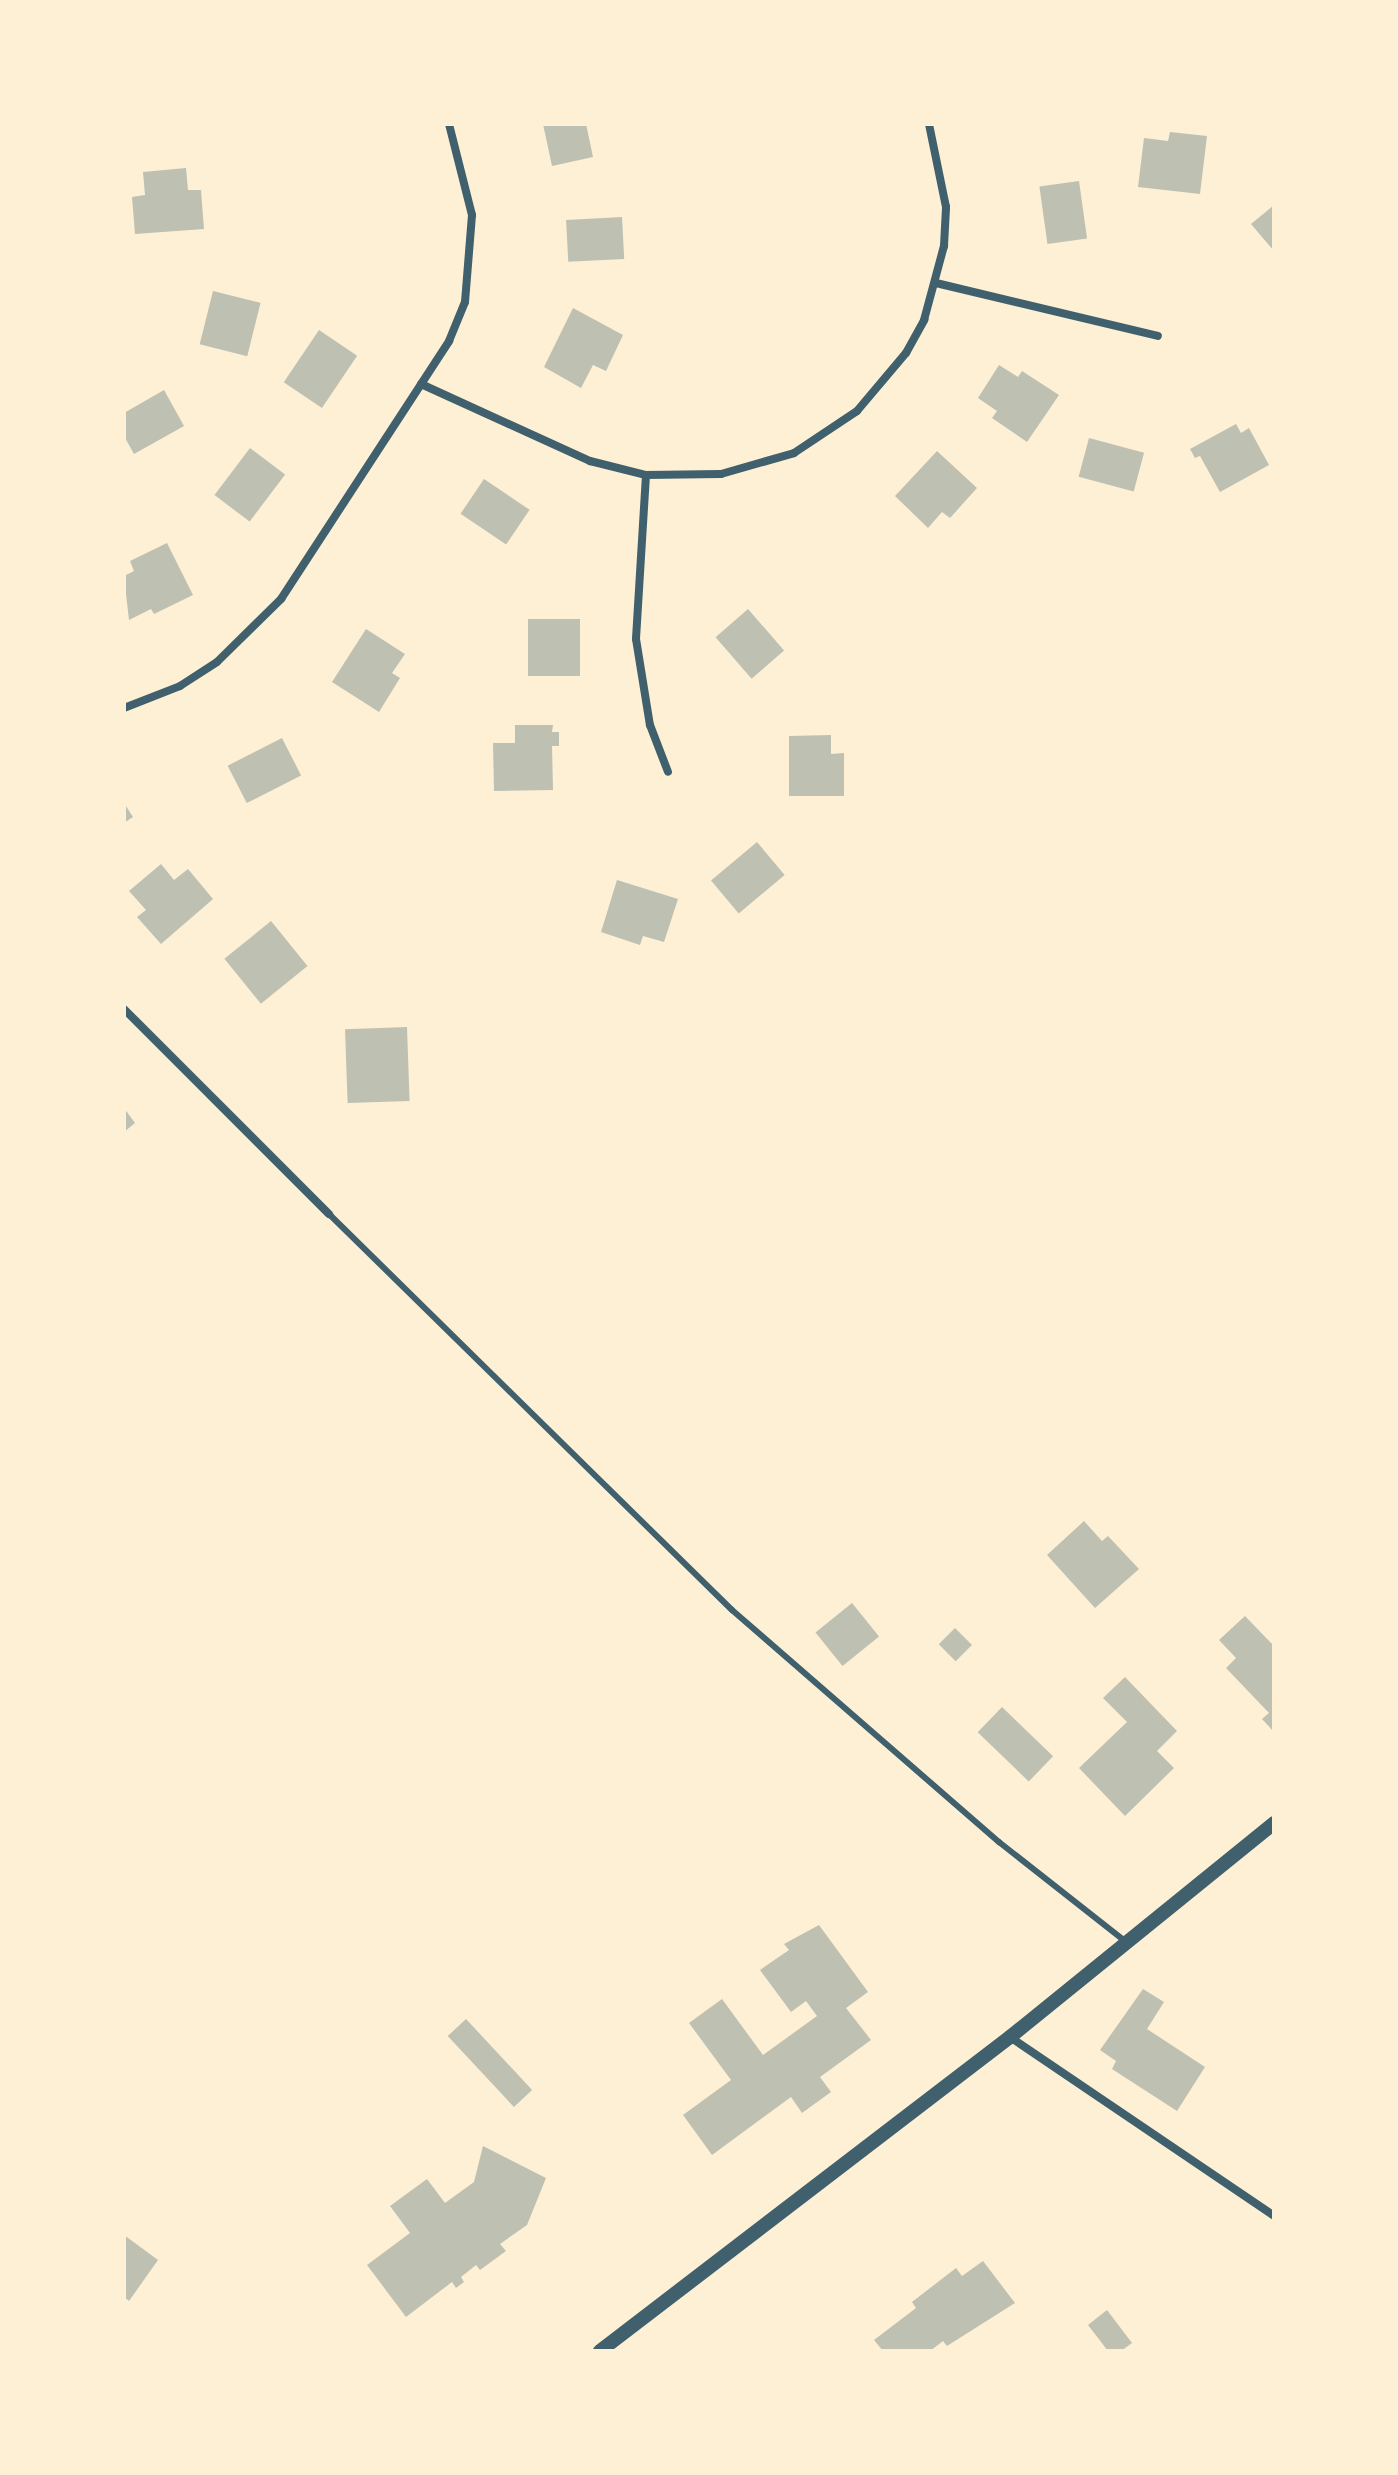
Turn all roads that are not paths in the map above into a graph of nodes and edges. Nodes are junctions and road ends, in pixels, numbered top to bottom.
1 (449, 124) edge
2 (929, 124) edge
3 (936, 283) junction
4 (1158, 336) dead end
5 (421, 384) junction
6 (646, 475) junction
7 (124, 708) edge
8 (668, 772) dead end
9 (124, 1009) edge
10 (329, 1214) joint
11 (1274, 1823) edge
12 (1126, 1943) junction
13 (1010, 2037) junction
14 (1274, 2216) edge
15 (600, 2351) edge

1 - 5 street
2 - 3 street
3 - 4 street
3 - 6 street
5 - 6 street
5 - 7 street
6 - 8 street
9 - 10 street
10 - 12 lane
11 - 12 street
12 - 13 street
13 - 14 street
13 - 15 street

